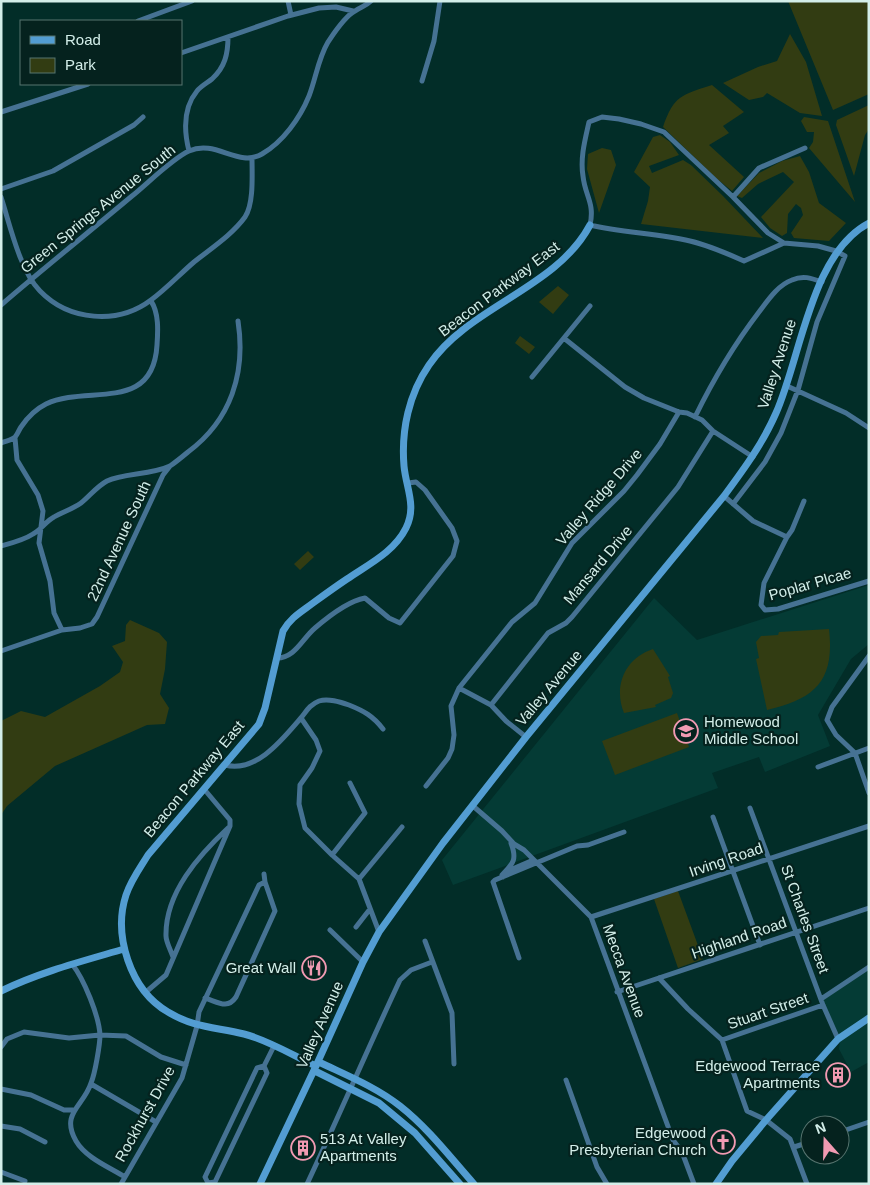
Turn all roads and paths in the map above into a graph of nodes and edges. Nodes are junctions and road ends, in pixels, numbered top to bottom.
1 (192, 1) edge
2 (288, 1) edge
3 (371, 1) edge
4 (440, 1) edge
5 (353, 11) junction
6 (291, 15) junction
7 (141, 20) edge
8 (228, 37) junction
9 (182, 53) edge
10 (422, 81) dead end
11 (85, 85) edge
12 (1, 112) edge
13 (143, 117) dead end
14 (805, 148) dead end
15 (189, 151) junction
16 (252, 158) junction
17 (1, 190) edge
18 (1, 197) edge
19 (733, 197) junction
20 (869, 223) edge
21 (590, 225) junction
22 (784, 243) junction
23 (836, 251) junction
24 (32, 279) junction
25 (822, 282) junction
26 (151, 300) junction
27 (1, 305) edge
28 (590, 306) dead end
29 (238, 321) dead end
30 (565, 339) junction
31 (532, 377) dead end
32 (787, 386) junction
33 (798, 390) junction
34 (679, 412) junction
35 (695, 416) junction
36 (869, 428) edge
37 (713, 430) junction
38 (15, 438) junction
39 (1, 443) edge
40 (753, 457) junction
41 (171, 465) junction
42 (408, 483) junction
43 (724, 496) junction
44 (804, 501) dead end
45 (734, 504) junction
46 (41, 528) junction
47 (787, 537) junction
48 (1, 546) edge
49 (869, 580) edge
50 (62, 630) junction
51 (1, 651) edge
52 (869, 656) edge
53 (277, 658) junction
54 (459, 688) junction
55 (491, 704) junction
56 (301, 718) junction
57 (383, 729) dead end
58 (526, 737) junction
59 (869, 748) edge
60 (855, 753) junction
61 (225, 765) junction
62 (818, 767) dead end
63 (350, 783) dead end
64 (426, 786) dead end
65 (204, 789) junction
66 (869, 793) edge
67 (473, 806) junction
68 (750, 808) dead end
69 (713, 817) dead end
70 (230, 826) junction
71 (869, 826) edge
72 (402, 827) dead end
73 (624, 832) dead end
74 (510, 840) junction
75 (332, 855) junction
76 (770, 859) junction
77 (535, 863) junction
78 (733, 872) junction
79 (264, 874) dead end
80 (503, 875) junction
81 (359, 879) junction
82 (265, 882) junction
83 (869, 908) edge
84 (370, 909) junction
85 (591, 917) junction
86 (356, 927) dead end
87 (330, 930) dead end
88 (379, 932) junction
89 (796, 932) junction
90 (426, 941) dead end
91 (760, 945) junction
92 (124, 949) junction
93 (173, 957) junction
94 (519, 958) dead end
95 (363, 962) junction
96 (432, 962) junction
97 (72, 964) junction
98 (869, 967) edge
99 (659, 978) junction
100 (1, 991) edge
101 (146, 992) junction
102 (617, 992) junction
103 (205, 998) junction
104 (821, 999) junction
105 (823, 1005) junction
106 (869, 1018) edge
107 (197, 1026) junction
108 (100, 1035) junction
109 (838, 1039) junction
110 (722, 1040) junction
111 (274, 1046) junction
112 (1, 1047) edge
113 (454, 1064) dead end
114 (186, 1065) junction
115 (264, 1066) junction
116 (317, 1066) junction
117 (356, 1080) junction
118 (566, 1080) dead end
119 (91, 1084) junction
120 (1, 1089) edge
121 (351, 1089) junction
122 (73, 1110) junction
123 (766, 1120) junction
124 (156, 1122) junction
125 (869, 1122) edge
126 (1, 1126) edge
127 (850, 1129) edge
128 (45, 1142) dead end
129 (800, 1145) edge
130 (794, 1147) junction
131 (1, 1172) edge
132 (125, 1177) junction
133 (25, 1181) dead end
134 (121, 1184) edge
135 (260, 1184) edge
136 (307, 1184) edge
137 (460, 1184) edge
138 (474, 1184) edge
139 (607, 1184) edge
140 (694, 1184) edge
141 (716, 1184) edge
142 (807, 1184) edge

1 - 7 street
2 - 6 street
3 - 5 street
4 - 10 street
5 - 6 street
5 - 16 street
6 - 8 street
8 - 9 street
8 - 15 street
11 - 12 street
13 - 17 street
14 - 19 street
15 - 16 street, Green Springs Avenue South
15 - 24 street, Green Springs Avenue South
16 - 26 street
18 - 24 street
19 - 21 street
19 - 22 street
20 - 23 main road, Valley Avenue
21 - 22 street
21 - 42 main road, Beacon Parkway East
22 - 23 street
23 - 25 main road, Valley Avenue
23 - 33 street
24 - 26 street
24 - 27 street, Green Springs Avenue South
25 - 32 main road, Valley Avenue
25 - 35 street
26 - 38 street
28 - 30 street
29 - 41 street
30 - 31 street
30 - 34 street
32 - 33 street
32 - 40 main road, Valley Avenue
33 - 36 street
33 - 45 street
34 - 35 street
34 - 54 street, Valley Ridge Drive
35 - 37 street
37 - 40 street
37 - 55 street, Mansard Drive
38 - 39 street
38 - 46 street
40 - 43 main road, Valley Avenue
41 - 46 street
41 - 50 street, 22nd Avenue South
42 - 53 main road, Beacon Parkway East
42 - 53 street
43 - 45 street
43 - 58 main road, Valley Avenue
44 - 47 street
45 - 47 street
46 - 48 street
46 - 50 street
47 - 49 street, Poplar Plcae
50 - 51 street, 22nd Avenue South
52 - 60 street
53 - 61 main road, Beacon Parkway East
54 - 55 street
54 - 64 street, Valley Ridge Drive
55 - 58 street
56 - 57 street
56 - 61 street
56 - 75 street
58 - 67 main road, Valley Avenue
59 - 60 street
60 - 62 street
60 - 66 street
61 - 65 main road, Beacon Parkway East
63 - 75 street
65 - 70 street
65 - 92 main road, Beacon Parkway East
67 - 74 street, Mecca Avenue
67 - 88 main road, Valley Avenue
68 - 76 street, St Charles Street
69 - 78 street
70 - 93 street
70 - 93 street
71 - 76 street, Irving Road
72 - 81 street
73 - 77 street
74 - 77 street, Mecca Avenue
74 - 80 street
75 - 81 street
76 - 78 street, Irving Road
76 - 89 street, St Charles Street
77 - 80 street
77 - 85 street, Mecca Avenue
78 - 85 street, Irving Road
78 - 91 street
79 - 82 street
80 - 94 street
81 - 84 street
82 - 103 street, Rockhurst Drive
82 - 103 street
83 - 89 street, Highland Road
84 - 86 street
84 - 88 street
85 - 102 street, Mecca Avenue
87 - 95 street
88 - 95 main road, Valley Avenue
89 - 91 street, Highland Road
89 - 104 street, St Charles Street
90 - 96 street
91 - 99 street, Highland Road
92 - 97 main road
92 - 101 main road, Beacon Parkway East
93 - 101 street
95 - 116 main road, Valley Avenue
96 - 113 street
96 - 117 street
97 - 100 main road
97 - 108 street
98 - 104 street, Stuart Street
99 - 102 street, Highland Road
99 - 110 street
101 - 107 main road, Beacon Parkway East
102 - 140 street, Mecca Avenue
103 - 107 street, Rockhurst Drive
104 - 105 street, St Charles Street
105 - 109 street, St Charles Street
105 - 110 street, Stuart Street
106 - 109 main road
107 - 111 main road, Beacon Parkway East
107 - 114 street, Rockhurst Drive
108 - 112 street
108 - 114 street
108 - 119 street
109 - 123 main road
110 - 123 street
111 - 115 street
111 - 116 main road, Beacon Parkway East
114 - 124 street, Rockhurst Drive
115 - 115 street
116 - 117 main road
116 - 121 main road
116 - 135 main road, Valley Avenue
117 - 121 street
117 - 138 main road
118 - 139 street
119 - 122 street
119 - 124 street
120 - 122 street
121 - 136 street
121 - 137 main road
122 - 132 street
123 - 130 street
123 - 141 main road
124 - 132 street, Rockhurst Drive
125 - 127 street
126 - 128 street
129 - 130 street
130 - 142 street
131 - 133 street
132 - 134 street, Rockhurst Drive

